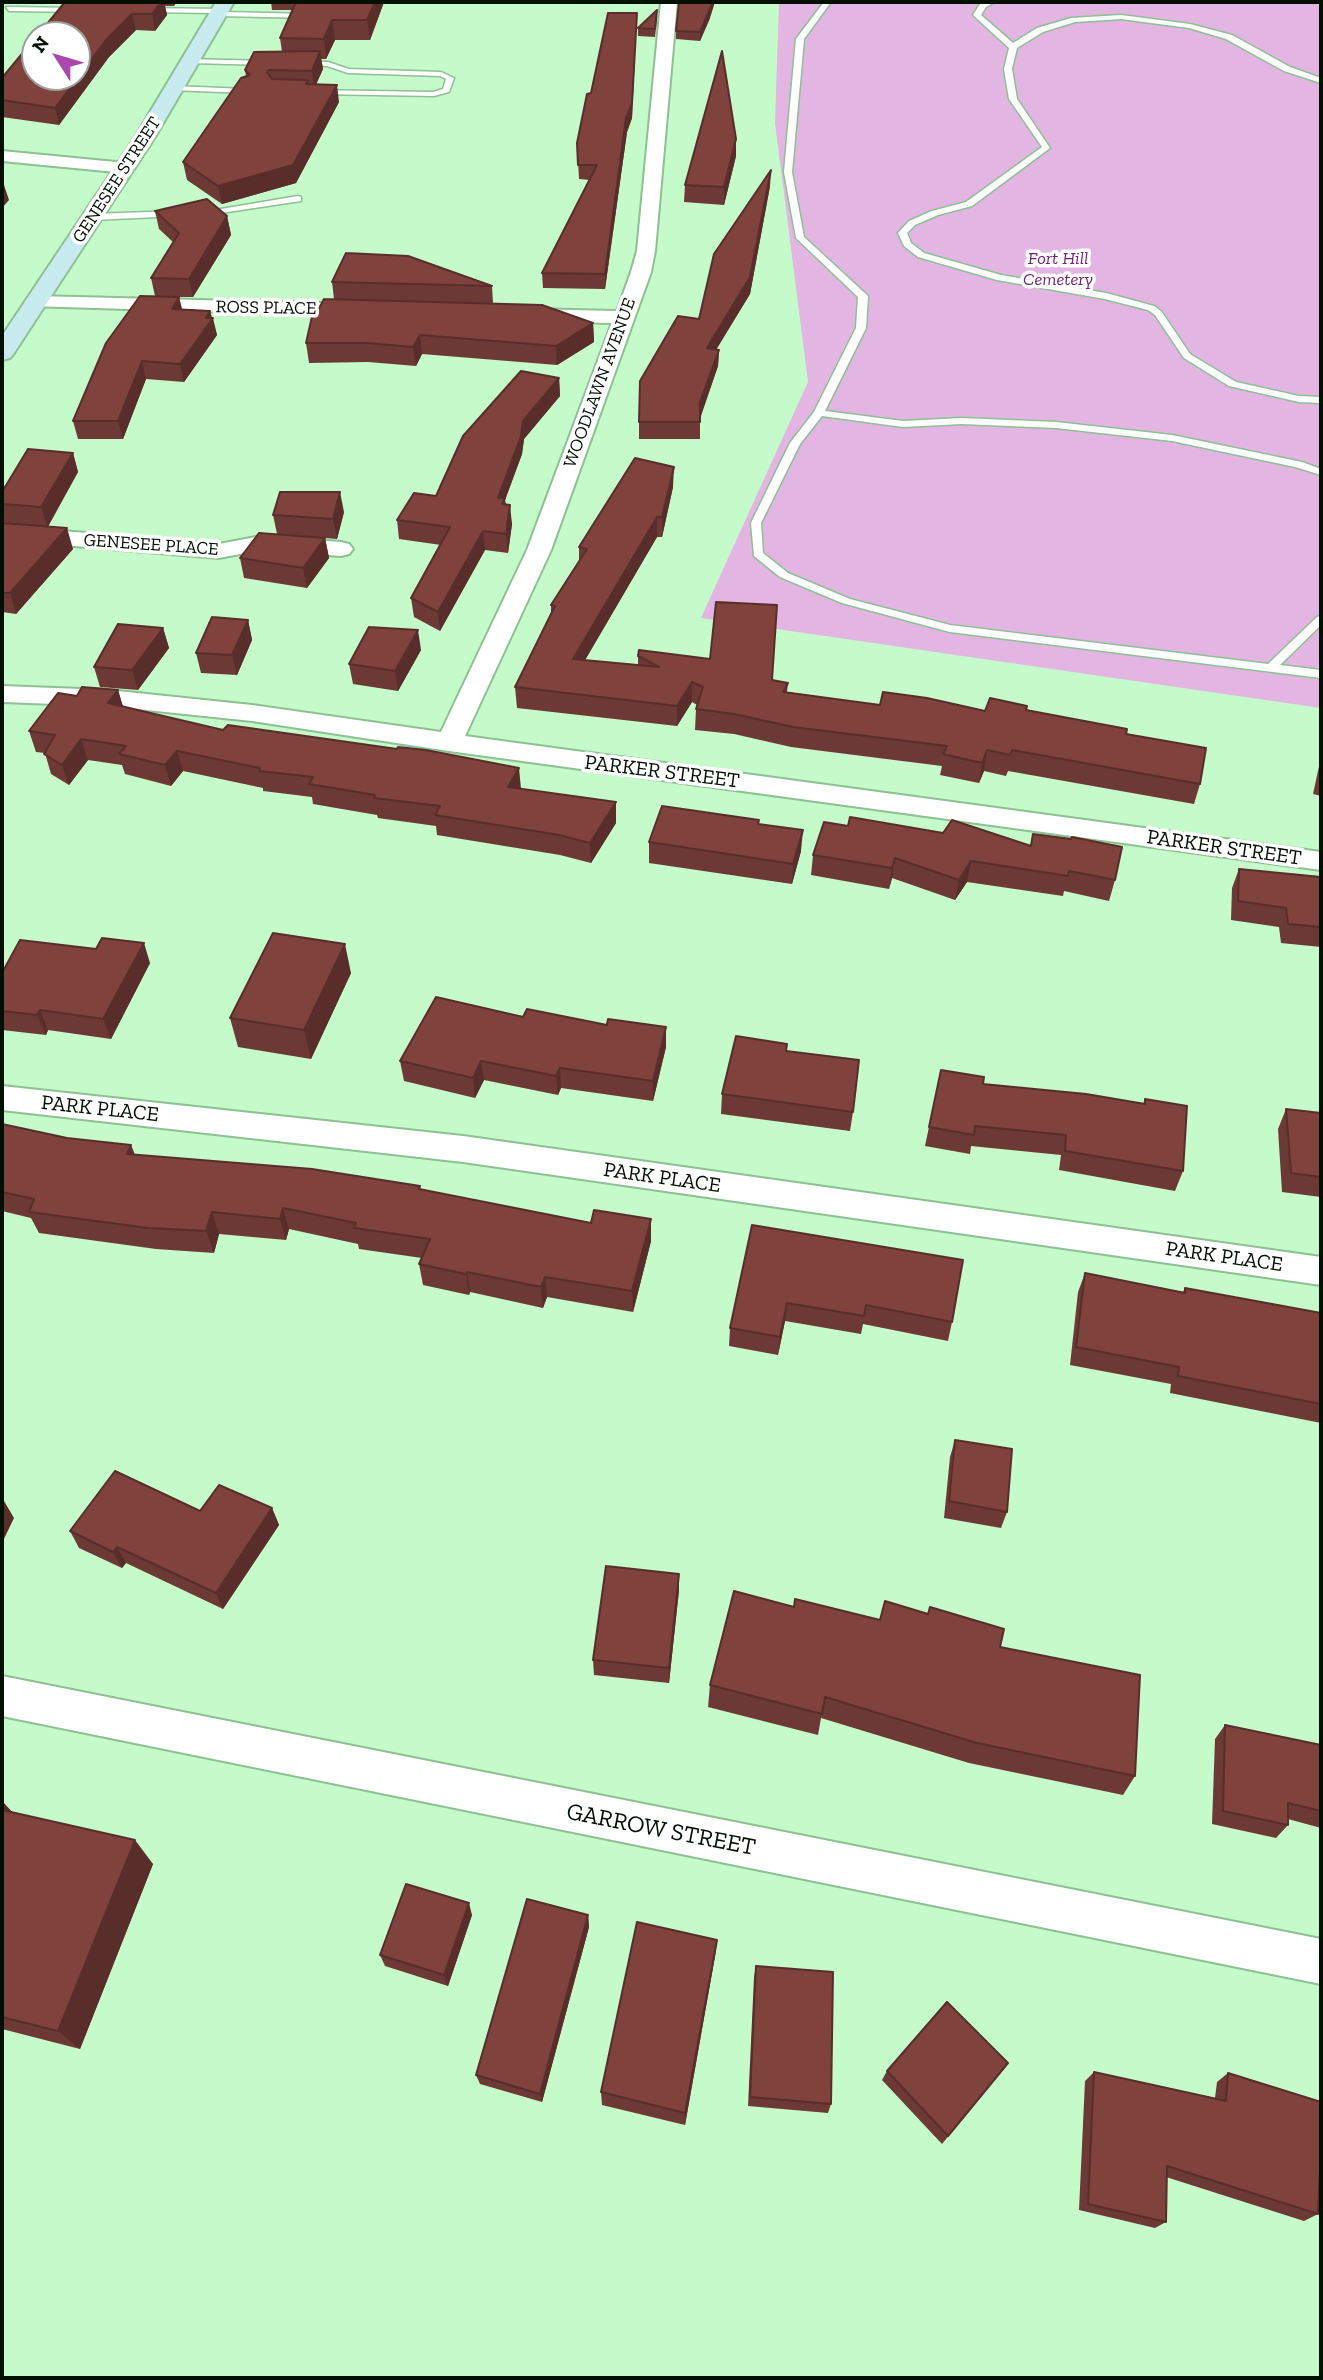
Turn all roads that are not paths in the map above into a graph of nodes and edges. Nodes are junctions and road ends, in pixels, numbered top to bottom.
1 (669, 2) edge
2 (827, 2) edge
3 (991, 2) edge
4 (9, 9) dead end
5 (221, 9) edge
6 (88, 10) edge
7 (141, 10) edge
8 (323, 16) edge
9 (1013, 47) junction
10 (190, 61) junction
11 (273, 63) edge
12 (287, 63) edge
13 (1321, 81) edge
14 (174, 88) junction
15 (246, 90) edge
16 (301, 92) edge
17 (2, 156) edge
18 (126, 168) junction
19 (298, 199) dead end
20 (181, 214) edge
21 (193, 214) edge
22 (94, 217) junction
23 (35, 302) junction
24 (378, 311) edge
25 (503, 314) edge
26 (624, 317) junction
27 (2, 353) edge
28 (1321, 400) edge
29 (820, 413) junction
30 (1321, 472) edge
31 (2, 533) edge
32 (341, 549) dead end
33 (1321, 620) edge
34 (1270, 668) junction
35 (1321, 674) edge
36 (2, 694) edge
37 (449, 743) junction
38 (1321, 861) edge
39 (2, 1098) edge
40 (1321, 1271) edge
41 (2, 1696) edge
42 (1321, 1962) edge

1 - 26 street, WOODLAWN AVENUE
2 - 29 lane
3 - 9 lane
4 - 6 lane
5 - 7 lane
5 - 8 lane
5 - 10 main road, GENESEE STREET
9 - 13 lane
9 - 28 lane
10 - 11 lane
10 - 14 main road, GENESEE STREET
12 - 16 lane
14 - 15 lane
14 - 18 main road, GENESEE STREET
17 - 18 street
18 - 22 main road, GENESEE STREET
19 - 21 lane
20 - 22 lane
22 - 23 main road, GENESEE STREET
23 - 24 street, ROSS PLACE
23 - 27 main road, GENESEE STREET
25 - 26 street
26 - 37 street, WOODLAWN AVENUE
29 - 30 lane
29 - 34 lane
31 - 32 street, GENESEE PLACE
33 - 34 lane
34 - 35 lane
36 - 37 street, PARKER STREET
37 - 38 street, PARKER STREET
39 - 40 street, PARK PLACE
41 - 42 street, GARROW STREET

